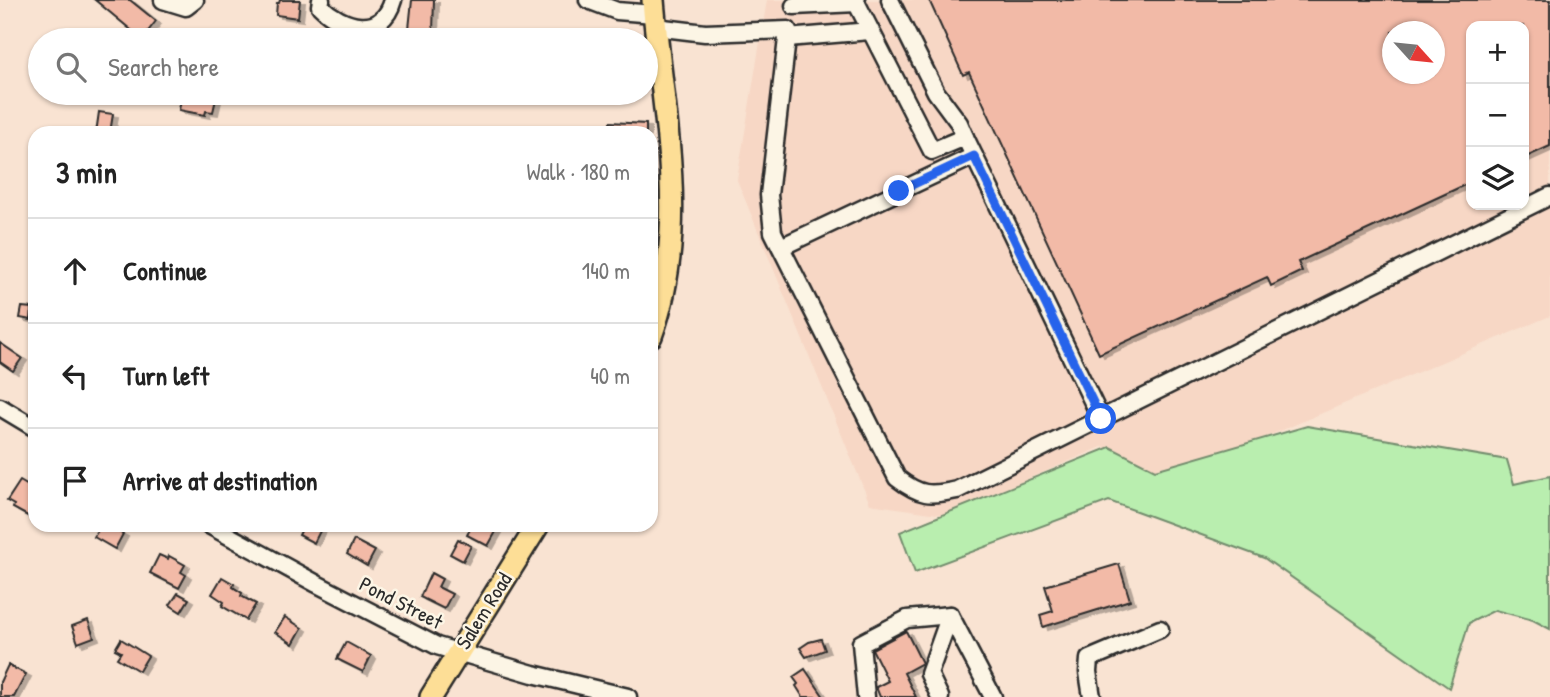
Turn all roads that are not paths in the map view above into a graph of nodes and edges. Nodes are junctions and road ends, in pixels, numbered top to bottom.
1 (163, 0) edge
2 (195, 0) edge
3 (321, 0) edge
4 (393, 0) edge
5 (588, 0) edge
6 (890, 0) edge
7 (856, 2) edge
8 (795, 3) edge
9 (654, 14) edge
10 (870, 31) junction
11 (788, 34) junction
12 (658, 51) edge
13 (965, 137) junction
14 (974, 156) junction
15 (1550, 196) edge
16 (781, 247) junction
17 (658, 311) edge
18 (0, 407) edge
19 (1101, 419) junction
20 (28, 424) edge
21 (222, 532) edge
22 (532, 532) edge
23 (950, 615) junction
24 (1160, 629) dead end
25 (459, 651) junction
26 (431, 697) edge
27 (628, 697) edge
28 (866, 697) edge
29 (940, 697) edge
30 (993, 697) edge
31 (1091, 697) edge

1 - 2 street
3 - 4 street
5 - 9 street
6 - 13 street
7 - 8 street
7 - 10 street
8 - 11 street
9 - 11 street
10 - 11 street
10 - 13 street
11 - 16 street
12 - 17 main road
13 - 14 street
14 - 16 street
14 - 19 street
15 - 19 street
16 - 19 street
18 - 20 street
21 - 25 street, Pond Street
22 - 25 main road, Salem Road
23 - 28 street
23 - 29 street
23 - 30 street
24 - 31 street
25 - 26 main road, Salem Road
25 - 27 street, Pond Street

